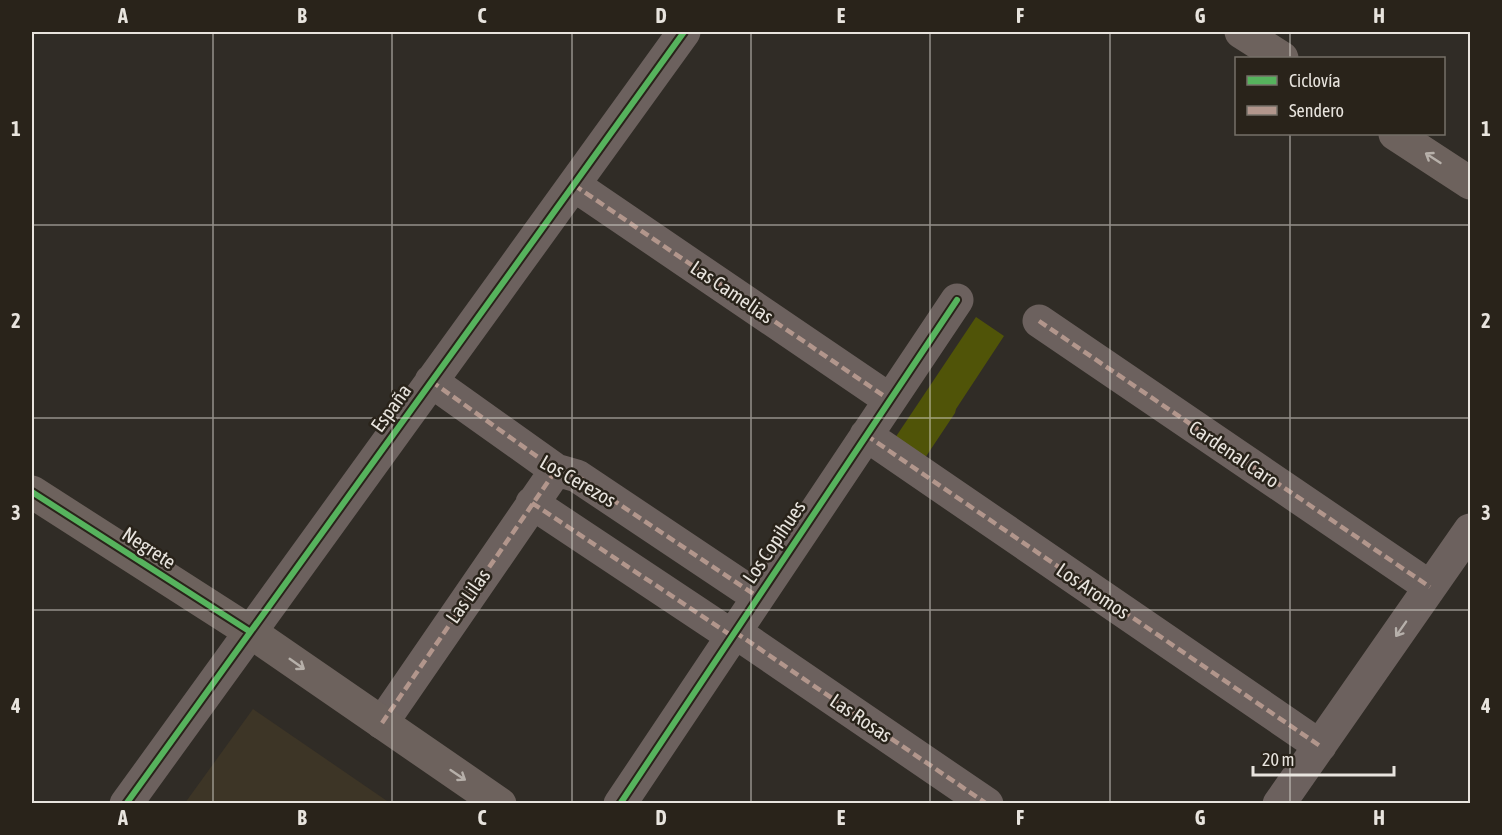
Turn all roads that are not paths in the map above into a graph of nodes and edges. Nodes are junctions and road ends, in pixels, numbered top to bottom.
1 (684, 32) edge
2 (1241, 32) edge
3 (1280, 57) edge
4 (1397, 135) edge
5 (1470, 183) edge
6 (574, 185) junction
7 (957, 300) dead end
8 (1039, 321) dead end
9 (431, 381) junction
10 (890, 400) junction
11 (866, 435) junction
12 (556, 470) junction
13 (32, 492) edge
14 (532, 503) junction
15 (1470, 530) edge
16 (1430, 587) junction
17 (758, 597) junction
18 (249, 631) junction
19 (733, 634) junction
20 (382, 723) junction
21 (1320, 746) junction
22 (126, 804) edge
23 (500, 804) edge
24 (620, 804) edge
25 (987, 804) edge
26 (1280, 804) edge

1 - 6 street, España
2 - 3 main road
5 -> 4 main road
6 - 9 street, España
6 - 10 street, Las Camelias
7 - 10 street, Los Copihues
8 - 16 street, Cardenal Caro
9 - 12 street, Los Cerezos
9 - 18 street, España
10 - 11 street, Los Copihues
11 - 17 street, Los Copihues
11 - 21 street, Los Aromos
12 - 14 street, Las Lilas
12 - 17 street, Los Cerezos
13 - 18 main road, Negrete
14 - 19 street
14 - 20 street, Las Lilas
15 - 16 street
16 -> 21 street
17 - 19 street, Los Copihues
18 -> 20 main road, Negrete
18 - 22 street, España
19 - 24 street, Los Copihues
19 - 25 street, Las Rosas
20 -> 23 main road, Negrete
21 - 26 street

